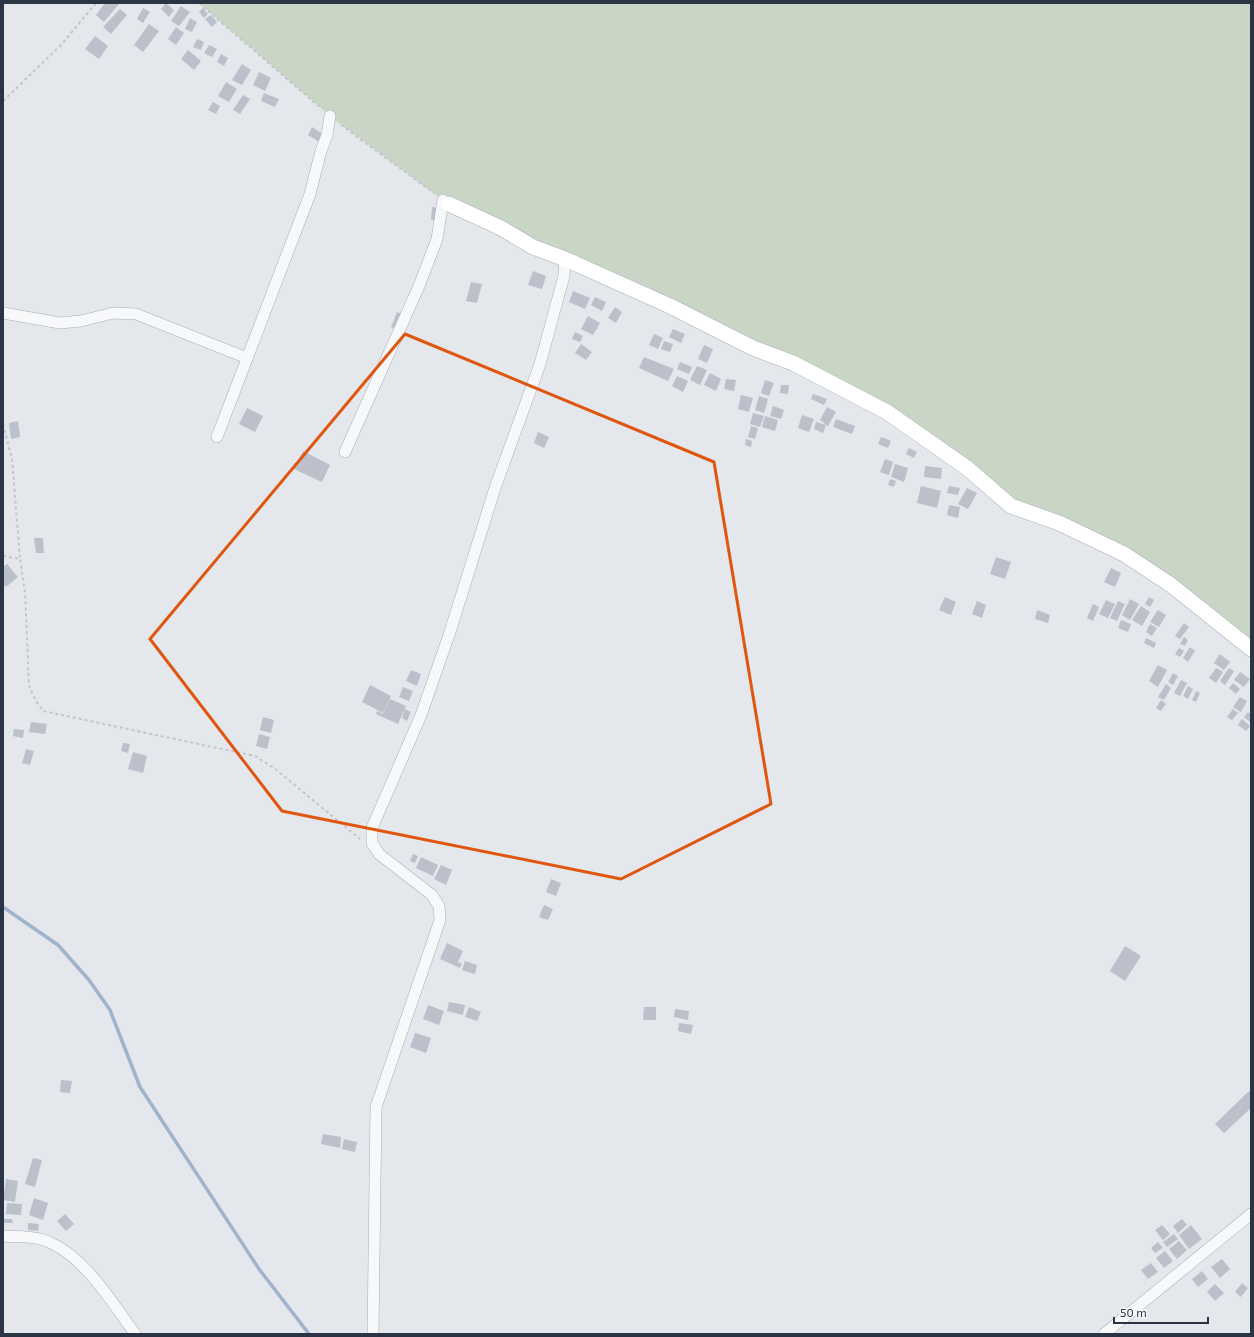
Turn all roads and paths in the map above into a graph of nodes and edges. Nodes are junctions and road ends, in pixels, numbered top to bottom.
1 (96, 3) edge
2 (3, 101) edge
3 (330, 116) dead end
4 (446, 202) joint
5 (565, 259) junction
6 (3, 313) edge
7 (247, 358) junction
8 (3, 424) edge
9 (217, 437) dead end
10 (346, 452) dead end
11 (3, 556) edge
12 (20, 559) junction
13 (1251, 649) edge
14 (372, 843) junction
15 (1251, 1214) edge
16 (3, 1236) edge
17 (135, 1334) edge
18 (373, 1334) edge
19 (1104, 1334) edge

1 - 2 path
3 - 7 street
4 - 5 main road
4 - 10 street
5 - 13 main road
5 - 14 street
6 - 7 street
7 - 9 street
8 - 12 path
11 - 12 path
12 - 14 path
14 - 18 street
15 - 19 street
16 - 17 street

